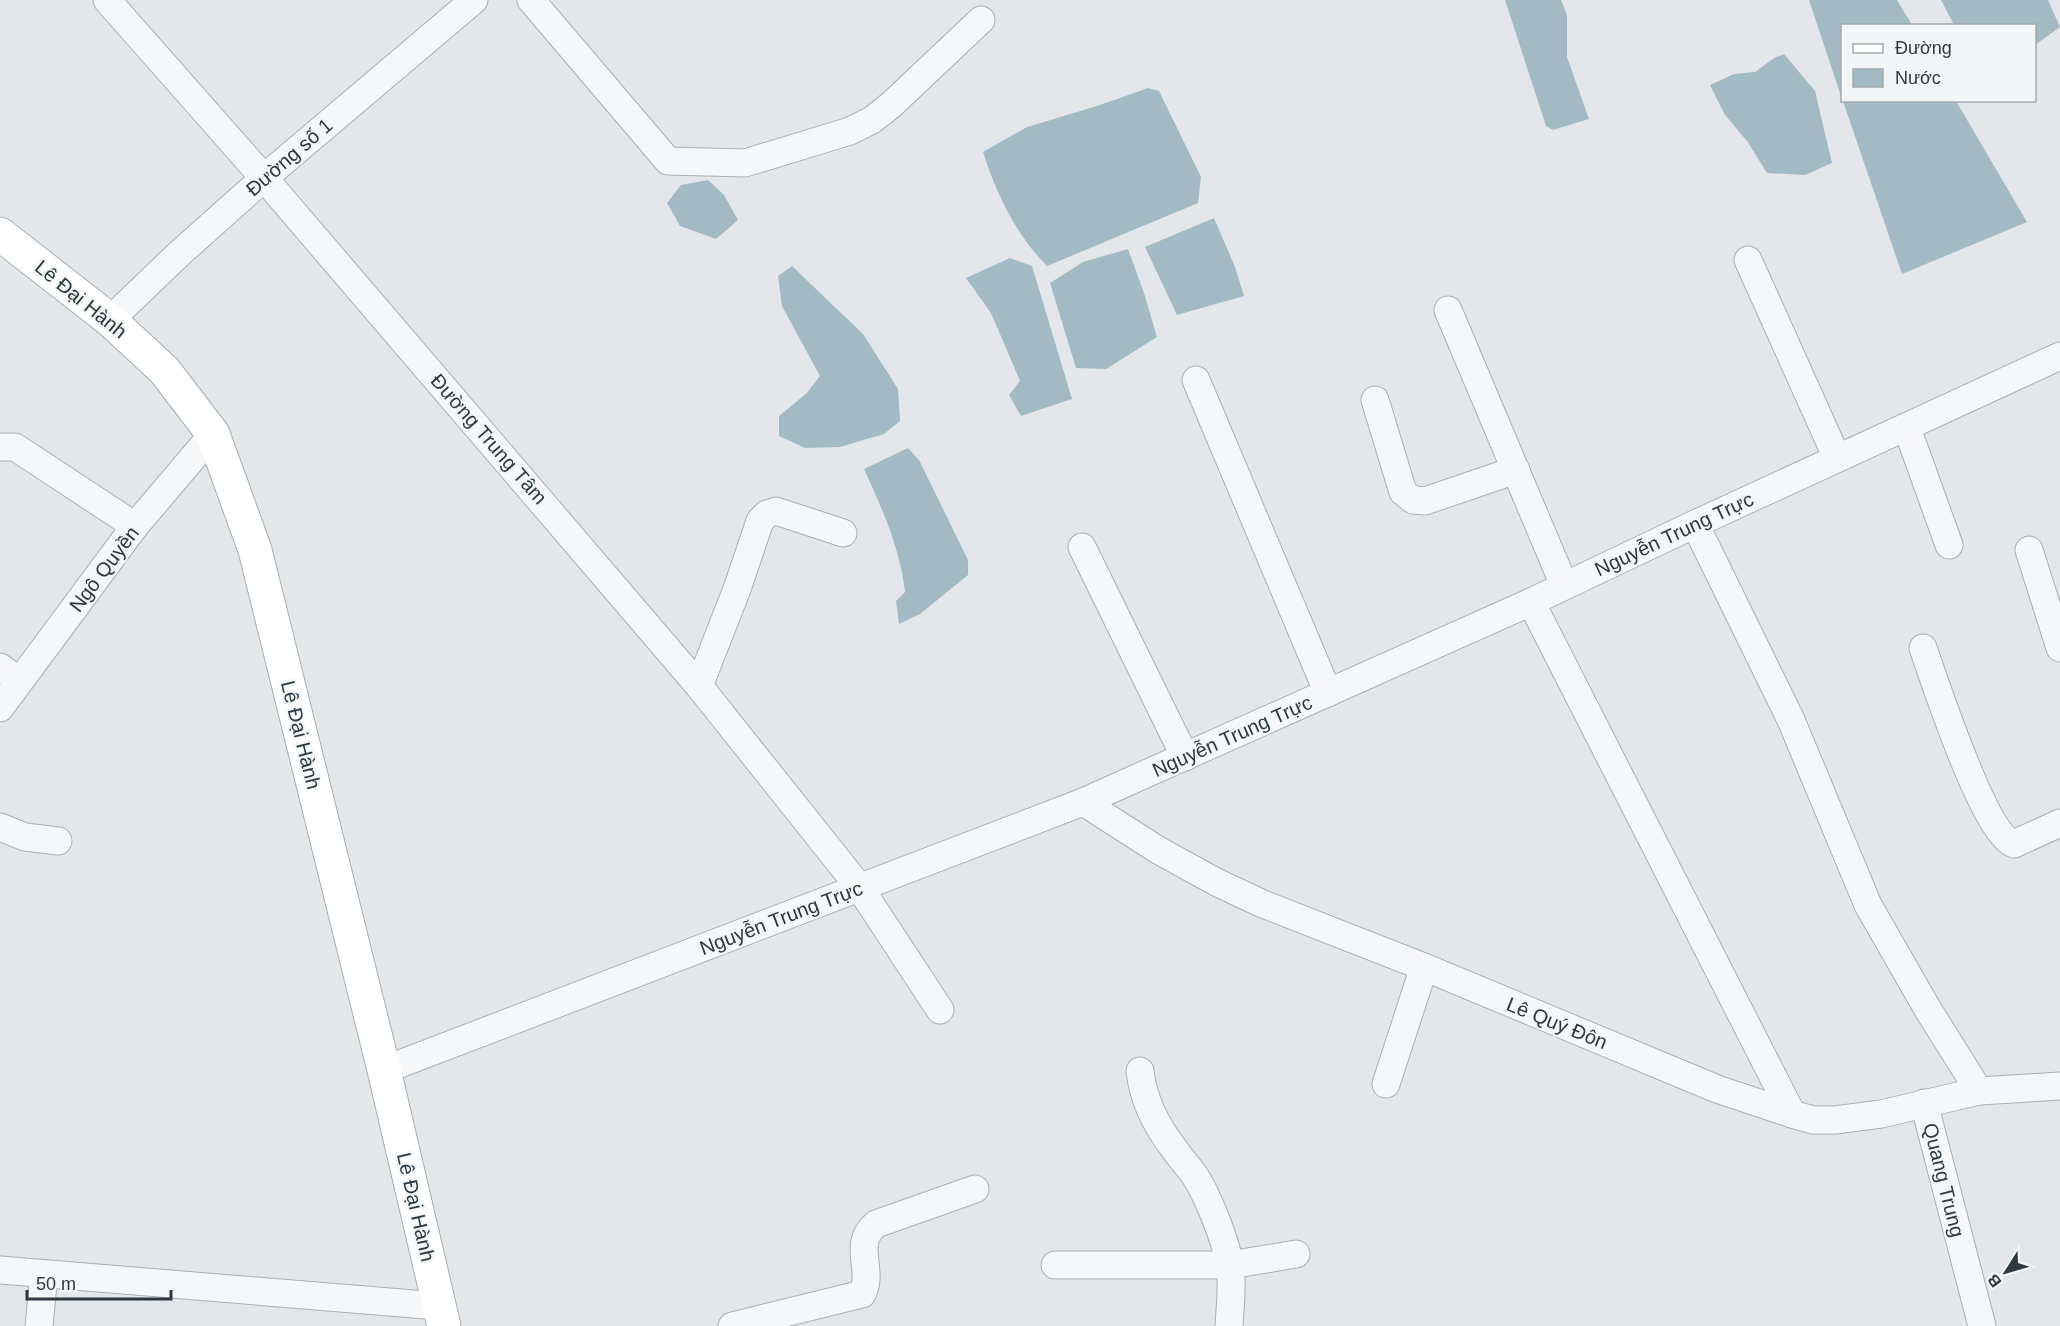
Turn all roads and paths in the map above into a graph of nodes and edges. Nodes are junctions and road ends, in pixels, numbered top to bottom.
1 (107, 0) edge
2 (474, 0) edge
3 (531, 0) edge
4 (981, 20) dead end
5 (264, 178) junction
6 (0, 234) edge
7 (1748, 260) dead end
8 (1448, 310) dead end
9 (111, 320) junction
10 (2060, 356) edge
11 (1196, 380) dead end
12 (1375, 400) dead end
13 (1906, 428) junction
14 (213, 434) junction
15 (0, 447) edge
16 (1837, 458) junction
17 (1516, 470) junction
18 (1695, 524) junction
19 (135, 526) junction
20 (843, 533) dead end
21 (1949, 545) dead end
22 (1082, 547) dead end
23 (2029, 550) dead end
24 (1564, 585) junction
25 (1531, 602) junction
26 (1923, 648) dead end
27 (2060, 648) edge
28 (10, 674) edge
29 (699, 686) junction
30 (1328, 693) junction
31 (0, 708) edge
32 (1185, 758) junction
33 (1083, 802) junction
34 (2060, 823) edge
35 (0, 827) edge
36 (58, 841) dead end
37 (860, 888) junction
38 (1424, 968) junction
39 (940, 1010) dead end
40 (384, 1070) junction
41 (1140, 1071) dead end
42 (1386, 1084) dead end
43 (2060, 1086) edge
44 (1979, 1091) junction
45 (1924, 1103) junction
46 (1792, 1114) junction
47 (975, 1189) dead end
48 (1296, 1254) dead end
49 (1055, 1265) dead end
50 (1230, 1265) junction
51 (0, 1270) edge
52 (44, 1274) junction
53 (441, 1316) edge
54 (39, 1326) edge
55 (732, 1326) edge
56 (1229, 1326) edge
57 (1982, 1326) edge

1 - 5 street, Đường Trung Tâm
2 - 5 street, Đường số 1
3 - 4 street
5 - 9 street, Đường số 1
5 - 29 street, Đường Trung Tâm
6 - 9 main road, Lê Đại Hành
7 - 16 street
8 - 17 street
9 - 14 main road, Lê Đại Hành
10 - 13 street, Nguyễn Trung Trực
11 - 30 street
12 - 17 street
13 - 16 street, Nguyễn Trung Trực
13 - 21 street
14 - 19 street, Ngô Quyền
14 - 40 main road, Lê Đại Hành
15 - 19 street
16 - 18 street, Nguyễn Trung Trực
17 - 24 street
18 - 24 street, Nguyễn Trung Trực
18 - 44 street
19 - 28 street, Ngô Quyền
20 - 29 street
22 - 32 street
23 - 27 street
24 - 25 street, Nguyễn Trung Trực
25 - 30 street, Nguyễn Trung Trực
25 - 46 street
26 - 34 street
28 - 31 street, Ngô Quyền
29 - 37 street, Đường Trung Tâm
30 - 32 street, Nguyễn Trung Trực
32 - 33 street, Nguyễn Trung Trực
33 - 37 street, Nguyễn Trung Trực
33 - 38 street, Lê Quý Đôn
35 - 36 street
37 - 39 street, Đường Trung Tâm
37 - 40 street, Nguyễn Trung Trực
38 - 42 street
38 - 46 street, Lê Quý Đôn
40 - 53 main road, Lê Đại Hành
41 - 50 street
43 - 44 street, Lê Quý Đôn
44 - 45 street, Lê Quý Đôn
45 - 46 street, Lê Quý Đôn
45 - 57 street, Quang Trung
47 - 55 street
48 - 50 street
49 - 50 street
50 - 56 street
51 - 52 street
52 - 53 street
52 - 54 street

